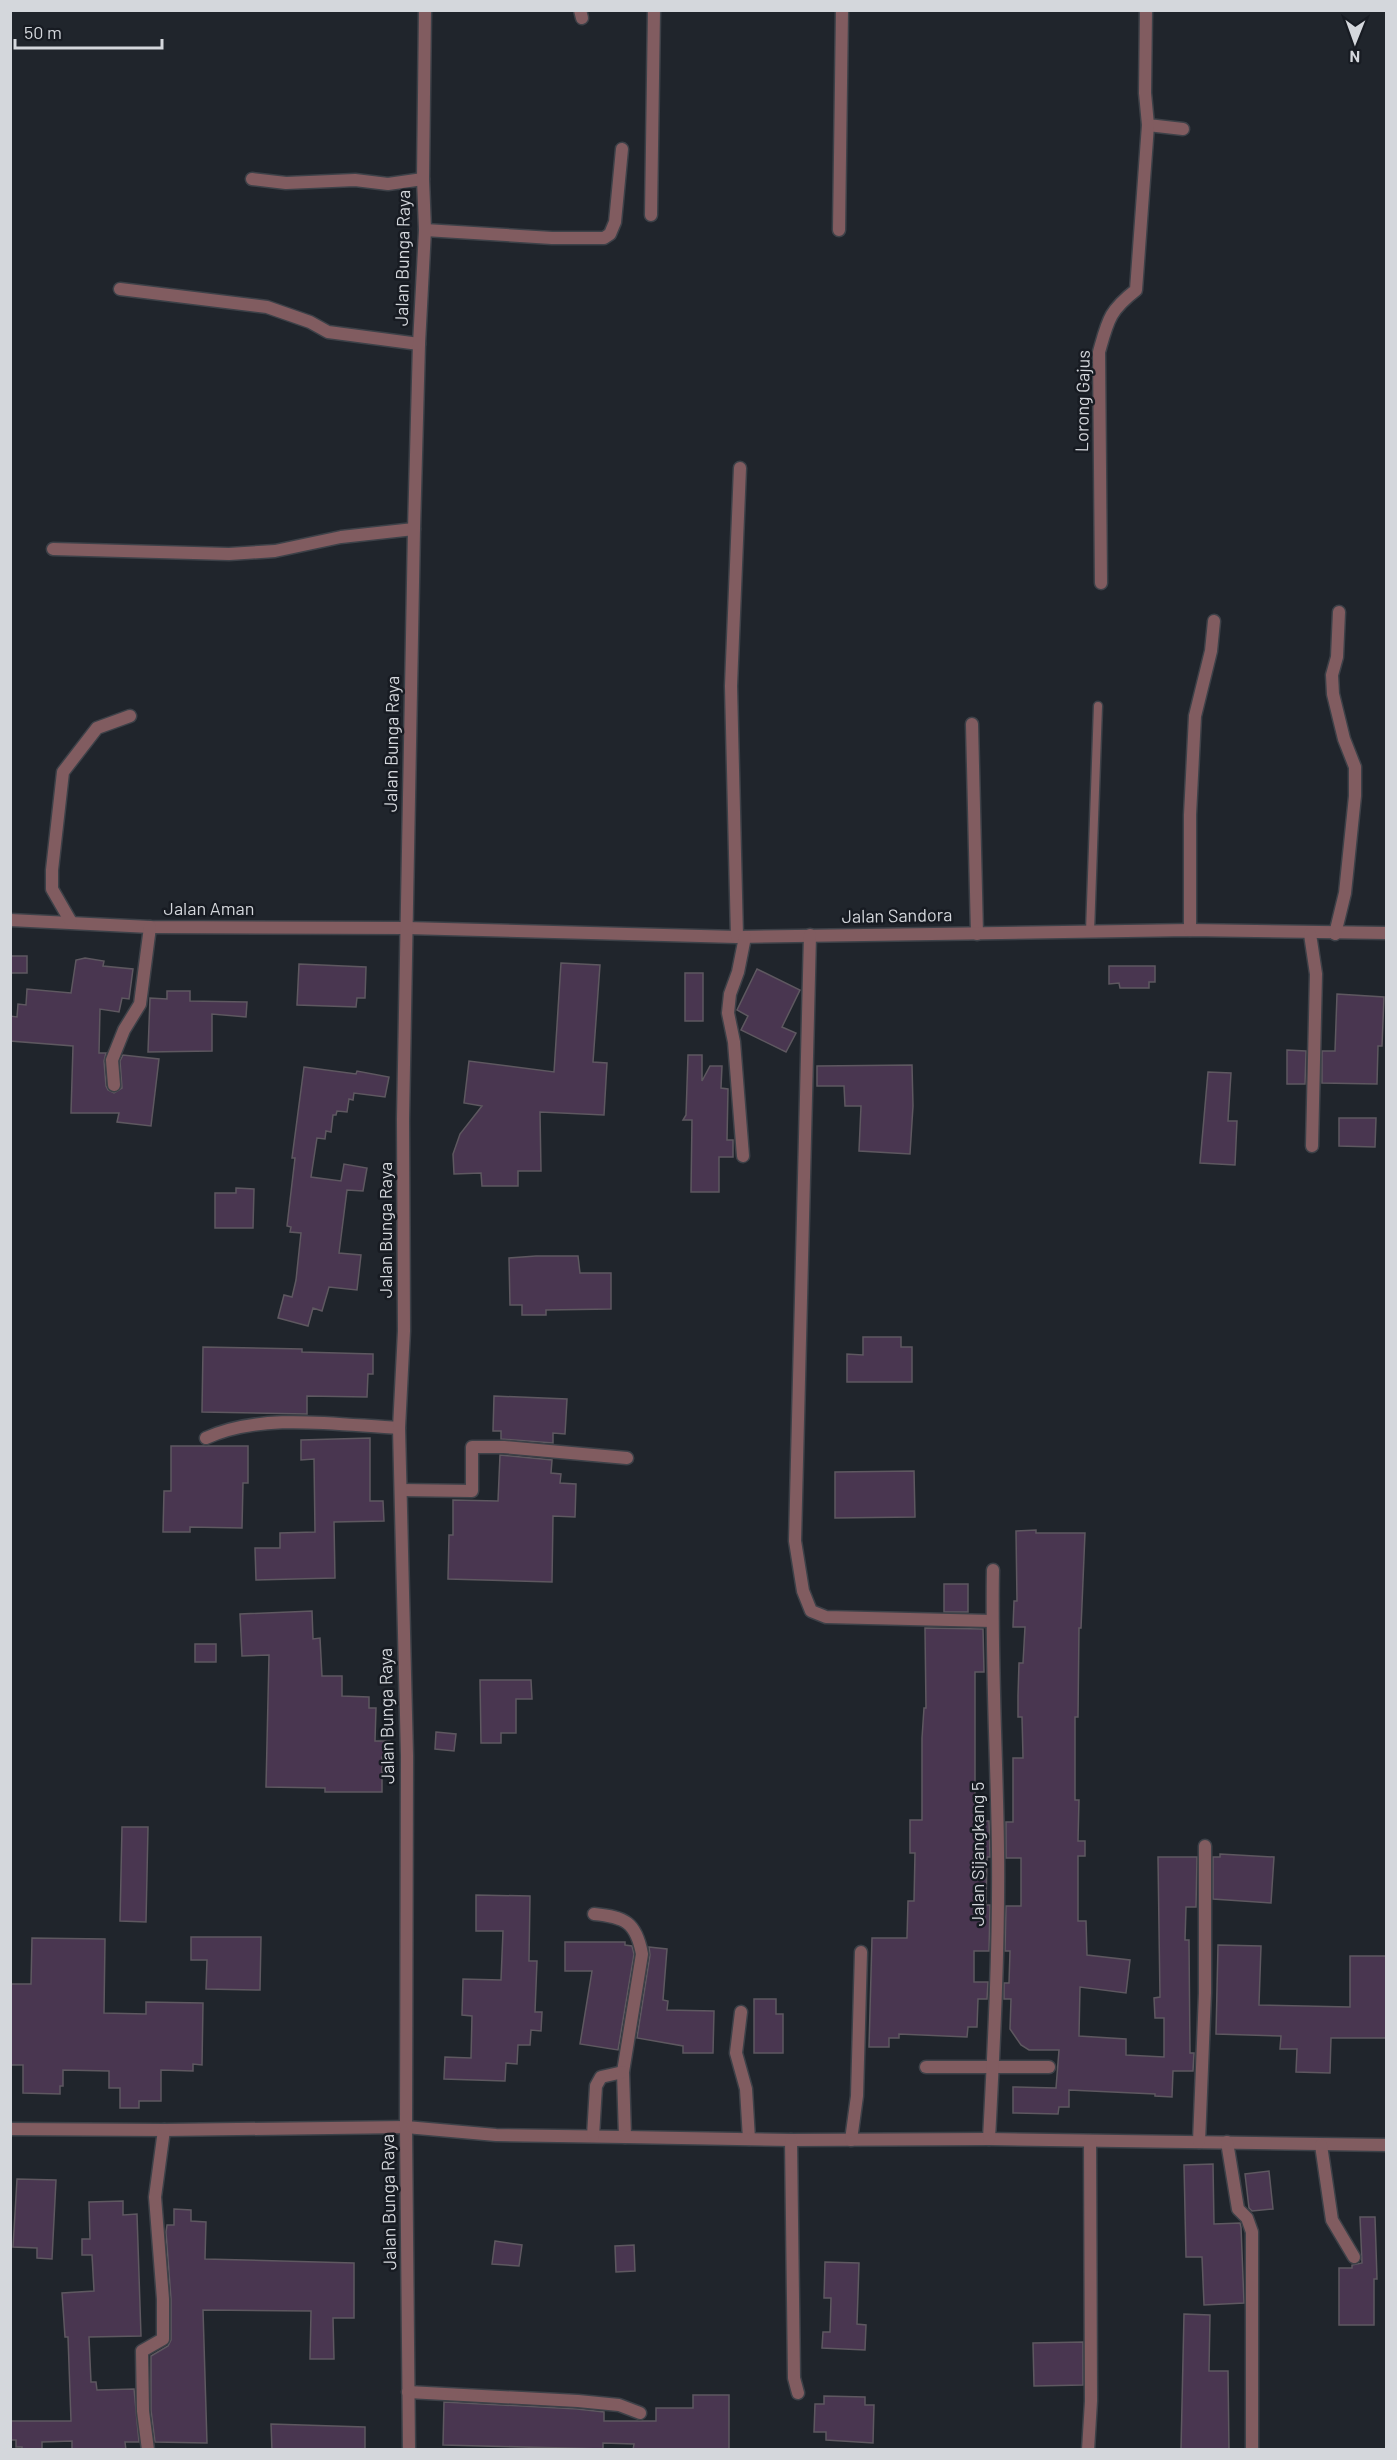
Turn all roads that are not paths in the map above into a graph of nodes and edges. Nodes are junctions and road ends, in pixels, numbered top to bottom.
1 (425, 10) edge
2 (654, 10) edge
3 (842, 10) edge
4 (1146, 10) edge
5 (1148, 125) junction
6 (1183, 129) dead end
7 (622, 149) dead end
8 (252, 179) dead end
9 (423, 179) junction
10 (651, 215) dead end
11 (426, 230) junction
12 (839, 230) dead end
13 (120, 289) dead end
14 (419, 344) junction
15 (740, 468) dead end
16 (414, 530) junction
17 (53, 549) dead end
18 (1101, 583) dead end
19 (1339, 612) dead end
20 (1214, 621) dead end
21 (1098, 706) dead end
22 (130, 716) dead end
23 (972, 724) dead end
24 (10, 920) edge
25 (71, 922) junction
26 (150, 927) junction
27 (407, 928) junction
28 (1190, 930) junction
29 (1090, 932) junction
30 (1386, 933) edge
31 (978, 934) junction
32 (1310, 934) junction
33 (1335, 934) junction
34 (810, 935) junction
35 (741, 937) junction
36 (114, 1085) dead end
37 (1312, 1146) dead end
38 (743, 1156) dead end
39 (399, 1428) junction
40 (206, 1438) dead end
41 (627, 1458) dead end
42 (400, 1490) junction
43 (993, 1570) dead end
44 (992, 1621) junction
45 (1205, 1846) dead end
46 (594, 1914) dead end
47 (861, 1952) dead end
48 (741, 2012) dead end
49 (993, 2066) junction
50 (926, 2067) dead end
51 (1048, 2067) dead end
52 (623, 2072) junction
53 (406, 2127) junction
54 (10, 2128) edge
55 (164, 2130) junction
56 (593, 2136) junction
57 (626, 2137) junction
58 (749, 2139) junction
59 (989, 2139) junction
60 (791, 2140) junction
61 (850, 2140) junction
62 (1090, 2140) junction
63 (1200, 2142) junction
64 (1227, 2142) junction
65 (1321, 2145) junction
66 (1386, 2145) edge
67 (1354, 2257) dead end
68 (408, 2392) junction
69 (798, 2392) dead end
70 (640, 2413) dead end
71 (148, 2450) edge
72 (409, 2450) edge
73 (1088, 2450) edge
74 (1252, 2450) edge

1 - 9 street, Jalan Bunga Raya
2 - 10 street
3 - 12 street
4 - 5 street, Lorong Gajus
5 - 6 street
5 - 18 street, Lorong Gajus
7 - 11 street
8 - 9 street
9 - 11 street, Jalan Bunga Raya
11 - 14 street, Jalan Bunga Raya
13 - 14 street
14 - 16 street, Jalan Bunga Raya
15 - 35 street
16 - 17 street
16 - 27 street, Jalan Bunga Raya
19 - 33 street
20 - 28 street
21 - 29 lane
22 - 25 street
23 - 31 street
24 - 25 street, Jalan Aman
25 - 26 street, Jalan Aman
26 - 27 street, Jalan Aman
26 - 36 street
27 - 35 street, Jalan Sandora
27 - 39 street, Jalan Bunga Raya
28 - 29 street, Jalan Sandora
28 - 32 street, Jalan Sandora
29 - 31 street, Jalan Sandora
30 - 33 street, Jalan Sandora
31 - 34 street, Jalan Sandora
32 - 33 street, Jalan Sandora
32 - 37 street
34 - 35 street, Jalan Sandora
34 - 44 street
35 - 38 street
39 - 40 street
39 - 42 street, Jalan Bunga Raya
41 - 42 street
42 - 53 street, Jalan Bunga Raya
43 - 44 street, Jalan Sijangkang 5
44 - 49 street, Jalan Sijangkang 5
45 - 63 street
46 - 52 street
47 - 61 street
48 - 58 street
49 - 50 street
49 - 51 street
49 - 59 street, Jalan Sijangkang 5
52 - 56 street
52 - 57 street
53 - 55 street
53 - 56 street
53 - 68 street, Jalan Bunga Raya
54 - 55 street
55 - 71 street
56 - 57 street
57 - 58 street
58 - 60 street
59 - 61 street
59 - 62 street
60 - 61 street
60 - 69 street
62 - 63 street
62 - 73 street
63 - 64 street
64 - 65 street
64 - 74 street
65 - 66 street
65 - 67 street
68 - 70 street
68 - 72 street, Jalan Bunga Raya

